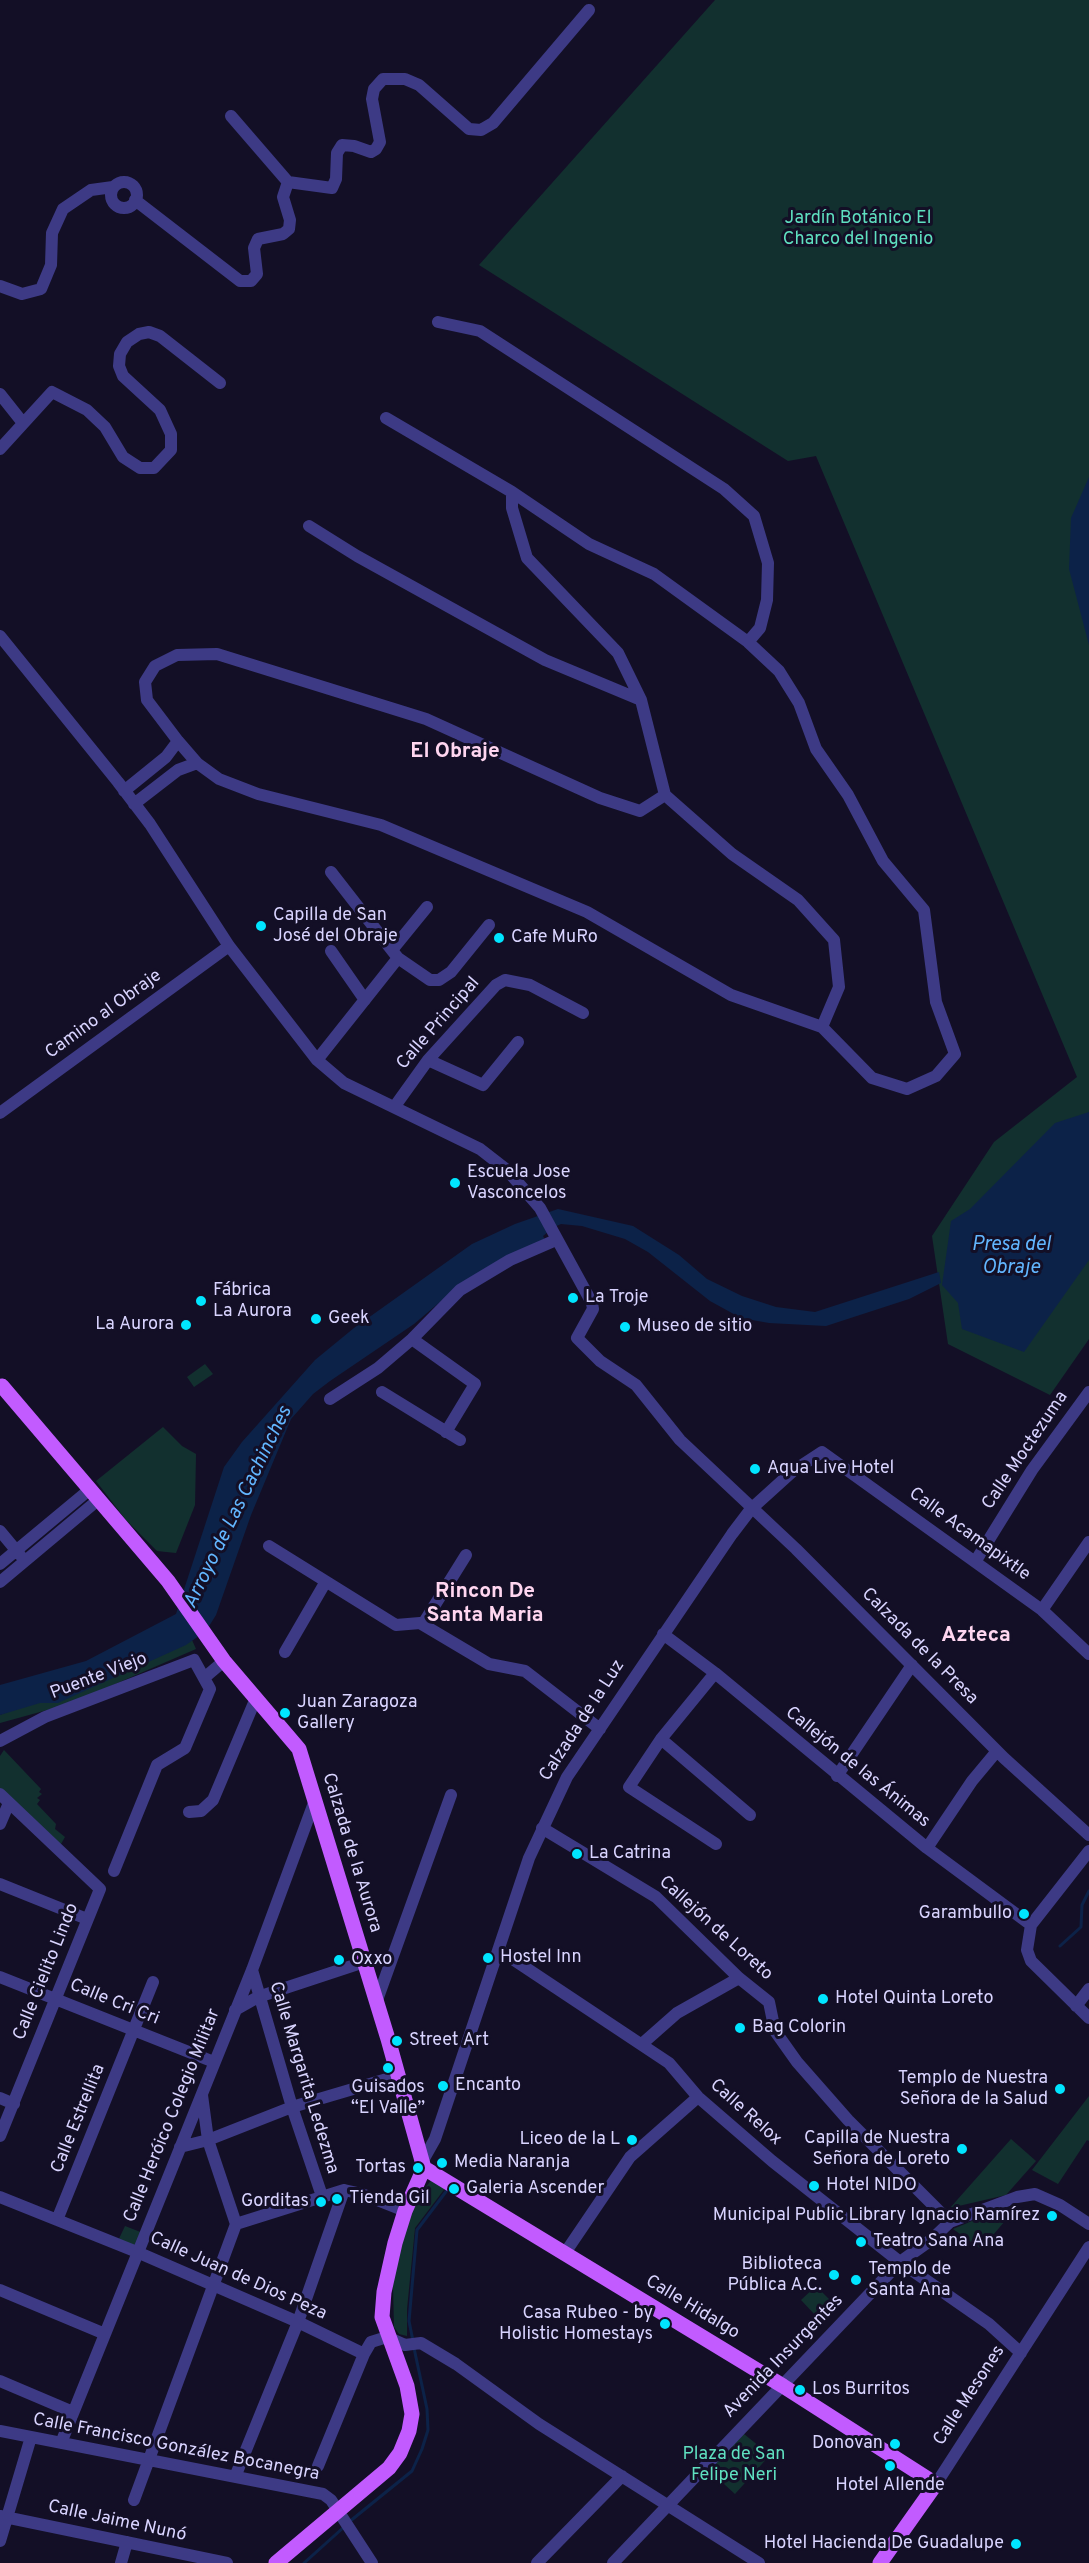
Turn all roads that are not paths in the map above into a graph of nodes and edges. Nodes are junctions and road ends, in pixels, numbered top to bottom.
1 (589, 10) dead end
2 (231, 116) dead end
3 (288, 182) junction
4 (113, 187) junction
5 (135, 200) junction
6 (0, 286) edge
7 (438, 322) dead end
8 (220, 383) dead end
9 (0, 394) edge
10 (386, 418) dead end
11 (23, 423) junction
12 (0, 450) edge
13 (512, 492) junction
14 (309, 526) dead end
15 (0, 636) edge
16 (748, 642) junction
17 (641, 700) junction
18 (177, 741) junction
19 (197, 763) junction
20 (124, 791) junction
21 (665, 795) junction
22 (134, 804) junction
23 (331, 872) dead end
24 (427, 907) dead end
25 (489, 926) dead end
26 (229, 946) junction
27 (331, 951) dead end
28 (395, 954) junction
29 (365, 1000) junction
30 (583, 1013) dead end
31 (822, 1027) junction
32 (518, 1042) dead end
33 (317, 1060) junction
34 (428, 1060) junction
35 (395, 1106) junction
36 (0, 1113) edge
37 (556, 1238) junction
38 (412, 1339) junction
39 (1, 1383) edge
40 (382, 1392) dead end
41 (1089, 1392) edge
42 (330, 1400) dead end
43 (446, 1432) junction
44 (460, 1440) dead end
45 (822, 1452) joint
46 (94, 1495) junction
47 (751, 1509) junction
48 (0, 1531) edge
49 (1089, 1542) edge
50 (269, 1546) dead end
51 (16, 1551) junction
52 (466, 1555) dead end
53 (25, 1561) junction
54 (975, 1562) junction
55 (0, 1564) edge
56 (0, 1582) edge
57 (325, 1583) junction
58 (1042, 1610) junction
59 (423, 1624) junction
60 (663, 1634) junction
61 (285, 1652) dead end
62 (1089, 1654) edge
63 (224, 1661) junction
64 (912, 1665) junction
65 (715, 1673) junction
66 (204, 1678) junction
67 (256, 1698) junction
68 (600, 1729) junction
69 (661, 1739) junction
70 (0, 1741) edge
71 (997, 1751) junction
72 (837, 1776) junction
73 (451, 1795) dead end
74 (4, 1798) edge
75 (315, 1800) junction
76 (189, 1812) dead end
77 (750, 1815) dead end
78 (0, 1824) edge
79 (542, 1828) junction
80 (1089, 1835) edge
81 (716, 1844) dead end
82 (927, 1848) junction
83 (1089, 1851) edge
84 (114, 1871) dead end
85 (0, 1884) edge
86 (87, 1919) junction
87 (1031, 1925) junction
88 (499, 1950) junction
89 (364, 1962) junction
90 (252, 1970) junction
91 (0, 1977) edge
92 (740, 1978) junction
93 (153, 1982) dead end
94 (1089, 1989) edge
95 (258, 1997) junction
96 (55, 1999) junction
97 (376, 2003) junction
98 (1076, 2006) junction
99 (235, 2010) junction
100 (1089, 2018) edge
101 (134, 2032) junction
102 (642, 2043) junction
103 (214, 2062) junction
104 (397, 2076) junction
105 (202, 2094) junction
106 (698, 2097) junction
107 (0, 2098) edge
108 (14, 2104) junction
109 (292, 2107) junction
110 (0, 2136) edge
111 (208, 2140) junction
112 (180, 2147) junction
113 (423, 2165) junction
114 (344, 2190) junction
115 (322, 2196) junction
116 (0, 2198) edge
117 (405, 2211) junction
118 (57, 2220) junction
119 (950, 2222) junction
120 (236, 2224) junction
121 (1089, 2224) edge
122 (1089, 2247) edge
123 (137, 2252) junction
124 (565, 2253) junction
125 (900, 2262) junction
126 (213, 2286) junction
127 (0, 2290) edge
128 (298, 2322) junction
129 (105, 2334) junction
130 (387, 2337) junction
131 (1021, 2352) junction
132 (364, 2354) junction
133 (0, 2381) edge
134 (783, 2386) junction
135 (73, 2412) junction
136 (0, 2431) edge
137 (31, 2437) junction
138 (61, 2443) junction
139 (150, 2460) junction
140 (318, 2466) dead end
141 (622, 2476) junction
142 (235, 2477) junction
143 (936, 2484) junction
144 (134, 2500) dead end
145 (668, 2505) junction
146 (340, 2516) junction
147 (4, 2517) edge
148 (0, 2541) edge
149 (127, 2542) junction
150 (121, 2563) edge
151 (227, 2563) edge
152 (276, 2563) edge
153 (372, 2563) edge
154 (537, 2563) edge
155 (613, 2563) edge
156 (759, 2563) edge
157 (880, 2563) edge

1 - 3 street
2 - 3 street
3 - 5 street
4 - 5 street
4 - 5 street
4 - 6 street
7 - 16 street
8 - 11 street
9 - 11 street
10 - 13 street
11 - 12 street
13 - 16 street
13 - 17 street
14 - 17 street
15 - 20 street
16 - 31 street
17 - 21 street
18 - 19 street
18 - 20 street
18 - 21 street
19 - 22 street
19 - 31 street
20 - 22 street
21 - 31 street
22 - 26 street
23 - 28 street
24 - 28 street
25 - 28 street
26 - 33 street
26 - 36 street, Camino al Obraje
27 - 29 street
28 - 29 street
29 - 33 street
30 - 34 street, Calle Principal
32 - 34 street
33 - 35 street
34 - 35 street, Calle Principal
35 - 37 street
37 - 38 street
37 - 47 street, Calzada de la Presa
38 - 42 street
38 - 43 street
39 - 46 main road, Calzada de la Aurora
40 - 43 street
41 - 54 street, Calle Moctezuma
43 - 44 street
45 - 47 street, Calzada de la Luz
45 - 54 street, Calle Acamapixtle
46 - 51 street
46 - 53 street
46 - 63 main road, Calzada de la Aurora
47 - 60 street, Calzada de la Luz
47 - 64 street, Calzada de la Presa
48 - 51 street
49 - 58 street
50 - 57 street
51 - 53 street
51 - 55 street
52 - 59 street
53 - 56 street
54 - 58 street, Calle Acamapixtle
57 - 59 street
57 - 61 street
58 - 62 street, Calle Acamapixtle
59 - 68 street
60 - 65 street, Callejón de las Ánimas
60 - 68 street, Calzada de la Luz
63 - 66 street
63 - 67 main road, Calzada de la Aurora
64 - 71 street, Calzada de la Presa
64 - 72 street
65 - 69 street
65 - 72 street, Callejón de las Ánimas
66 - 70 street, Puente Viejo
66 - 84 street
67 - 75 main road, Calzada de la Aurora
67 - 76 street
68 - 79 street, Calzada de la Luz
69 - 77 street
69 - 81 street
71 - 80 street, Calzada de la Presa
71 - 82 street
72 - 82 street, Callejón de las Ánimas
73 - 97 street
74 - 78 street
74 - 86 street, Calle Cielito Lindo
75 - 89 main road, Calzada de la Aurora
75 - 90 street, Calle Heróico Colegio Militar
79 - 88 street, Calzada de la Luz
79 - 92 street, Callejón de Loreto
82 - 87 street, Callejón de las Ánimas
83 - 87 street
85 - 86 street
86 - 96 street, Calle Cielito Lindo
87 - 98 street
88 - 102 street, Calle Relox
88 - 113 street, Calzada de la Luz
89 - 95 street
89 - 97 main road, Calzada de la Aurora
90 - 95 street, Calle Margarita Ledezma
90 - 99 street, Calle Heróico Colegio Militar
91 - 96 street, Calle Cri Cri
92 - 102 street
92 - 119 street, Callejón de Loreto
93 - 101 street, Calle Estrellita
94 - 98 street
95 - 99 street
95 - 109 street, Calle Margarita Ledezma
96 - 101 street, Calle Cri Cri
96 - 108 street, Calle Cielito Lindo
97 - 104 main road, Calzada de la Aurora
98 - 100 street
99 - 103 street, Calle Heróico Colegio Militar
101 - 103 street, Calle Cri Cri
101 - 118 street, Calle Estrellita
102 - 106 street, Calle Relox
103 - 105 street, Calle Heróico Colegio Militar
104 - 109 street
104 - 113 main road, Calzada de la Aurora
105 - 111 street
105 - 112 street, Calle Heróico Colegio Militar
106 - 124 street
106 - 125 street, Calle Relox
107 - 108 street
108 - 110 street, Calle Cielito Lindo
109 - 111 street
109 - 115 street, Calle Margarita Ledezma
111 - 112 street
111 - 120 street
112 - 123 street, Calle Heróico Colegio Militar
113 - 117 main road, Calzada de la Luz
113 - 124 main road, Calle Hidalgo
114 - 115 street
114 - 117 street
114 - 128 street
115 - 120 street
116 - 118 street, Calle Juan de Dios Peza
117 - 130 main road, Calzada de la Luz
118 - 123 street, Calle Juan de Dios Peza
119 - 121 street, Avenida Insurgentes
119 - 125 street, Avenida Insurgentes
120 - 126 street
122 - 131 street, Calle Mesones
123 - 126 street, Calle Juan de Dios Peza
123 - 129 street, Calle Heróico Colegio Militar
124 - 134 main road, Calle Hidalgo
125 - 131 street, Calle Relox
125 - 134 street, Avenida Insurgentes
126 - 128 street, Calle Juan de Dios Peza
126 - 139 street
127 - 129 street
128 - 132 street, Calle Juan de Dios Peza
128 - 142 street
129 - 135 street, Calle Heróico Colegio Militar
130 - 132 street
130 - 141 street
130 - 146 main road, Calzada de la Luz
131 - 143 street, Calle Mesones
132 - 140 street
133 - 135 street
134 - 143 main road, Calle Hidalgo
134 - 145 street, Avenida Insurgentes
135 - 138 street, Calle Heróico Colegio Militar
136 - 137 street, Calle Francisco González Bocanegra
137 - 138 street, Calle Francisco González Bocanegra
137 - 147 street
138 - 139 street, Calle Francisco González Bocanegra
139 - 142 street, Calle Francisco González Bocanegra
139 - 144 street
141 - 145 street
141 - 154 street
142 - 146 street, Calle Francisco González Bocanegra
143 - 157 main road, Calle Mesones
145 - 155 street, Avenida Insurgentes
145 - 156 street
146 - 152 main road, Calzada de la Luz
146 - 153 street, Calle Francisco González Bocanegra
147 - 148 street
147 - 149 street, Calle Jaime Nunó
149 - 150 street
149 - 151 street, Calle Jaime Nunó

